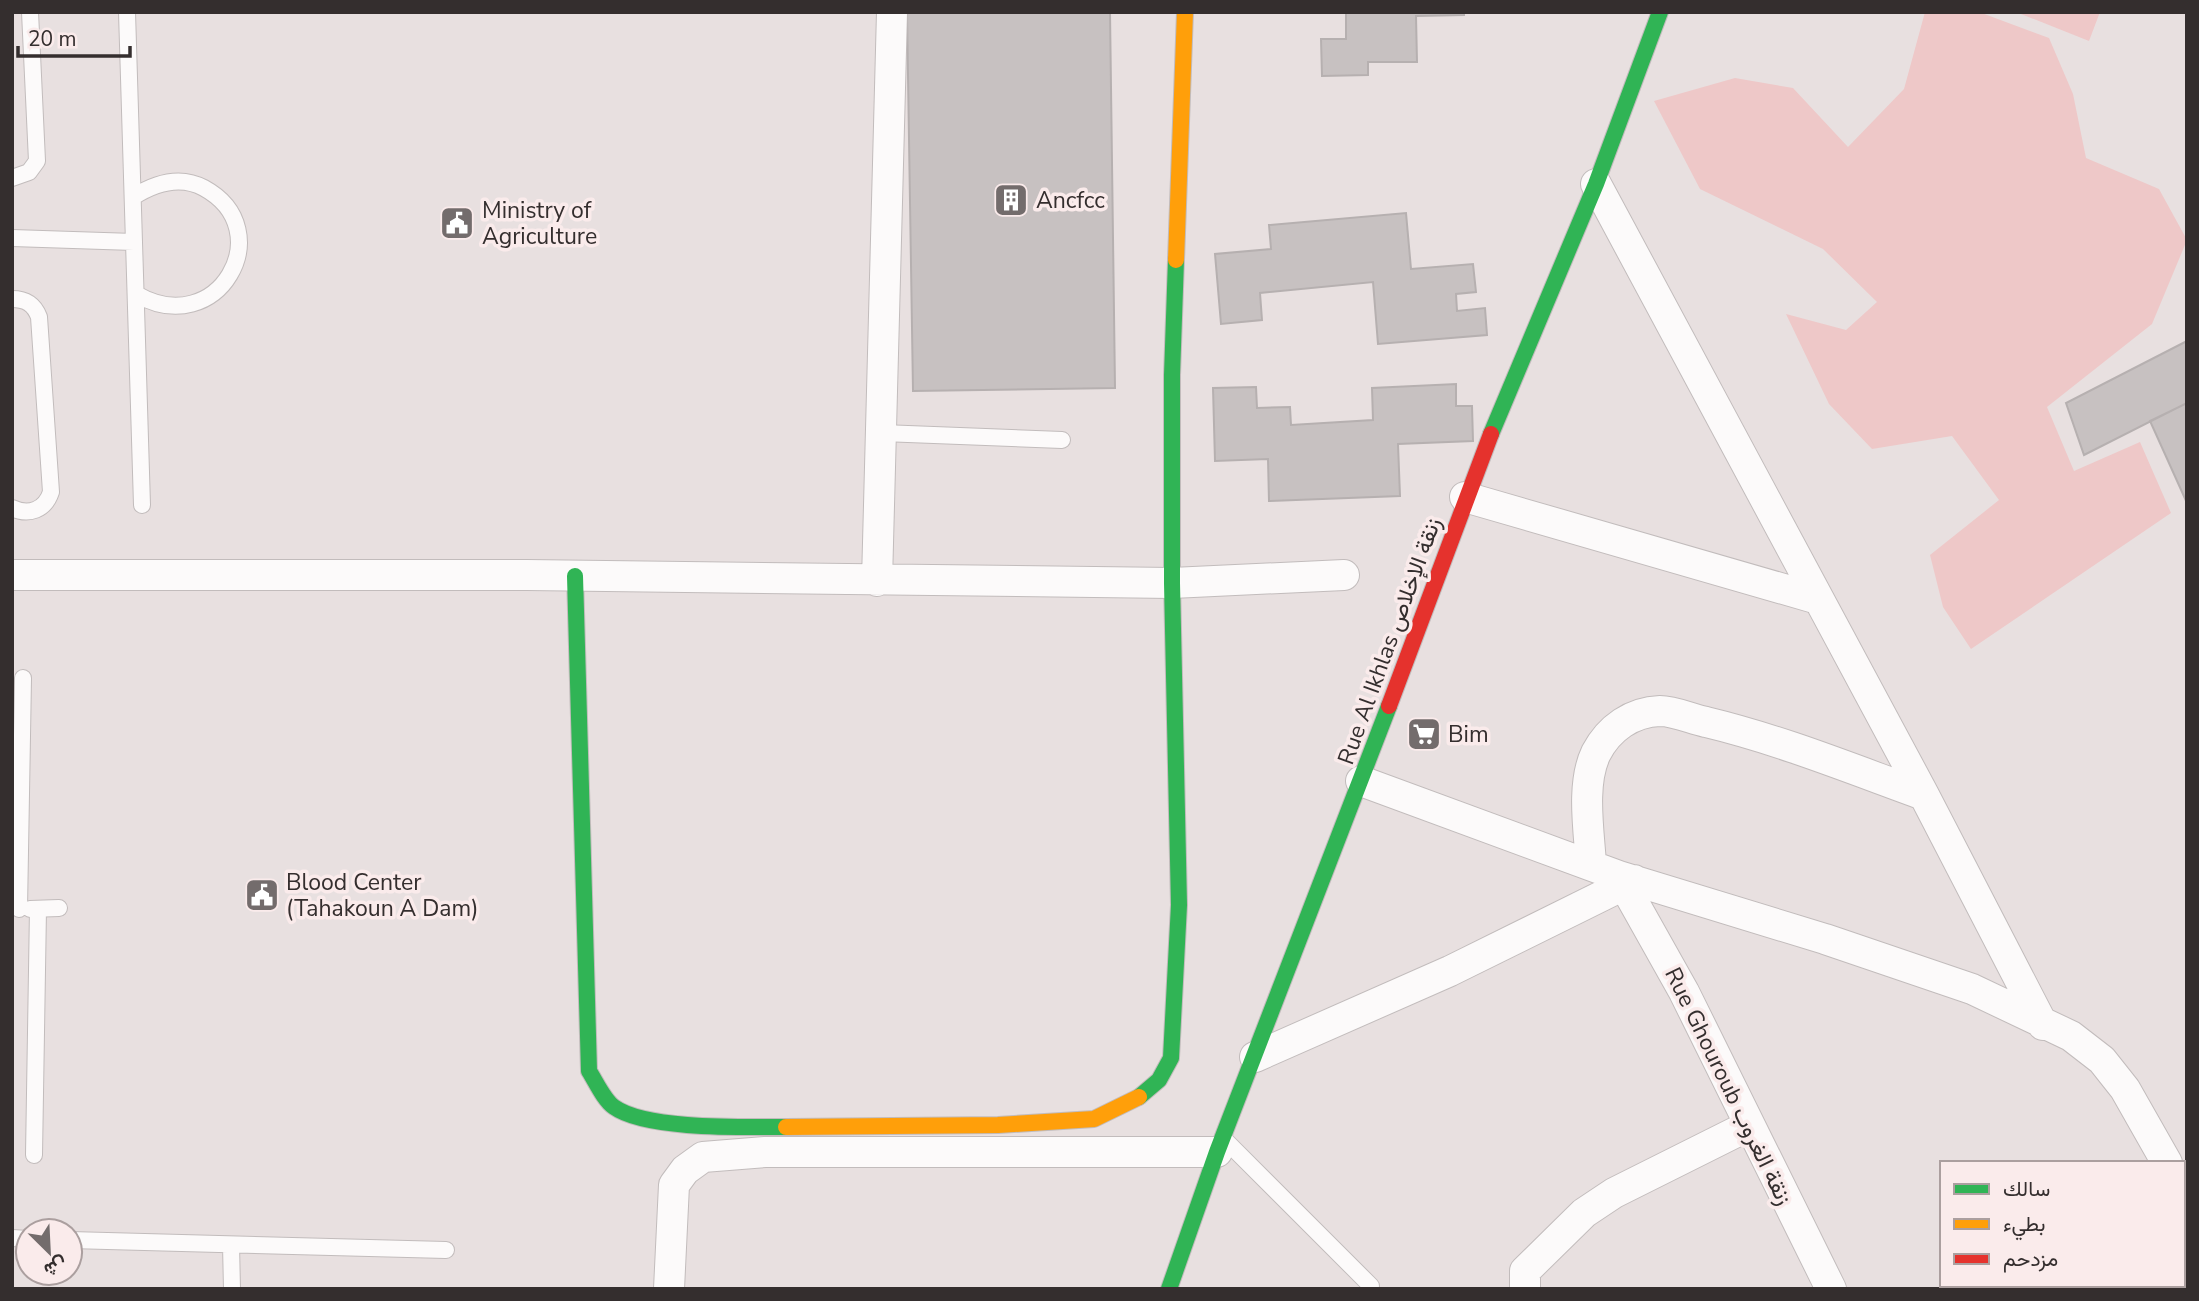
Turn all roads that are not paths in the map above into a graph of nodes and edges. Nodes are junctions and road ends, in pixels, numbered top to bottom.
1 (30, 12) edge
2 (127, 12) edge
3 (892, 12) edge
4 (1185, 12) edge
5 (1660, 12) edge
6 (12, 178) edge
7 (1596, 184) junction
8 (133, 197) junction
9 (12, 238) edge
10 (134, 242) junction
11 (136, 294) junction
12 (12, 299) edge
13 (882, 433) junction
14 (1062, 440) dead end
15 (1465, 497) junction
16 (142, 505) dead end
17 (12, 508) edge
18 (12, 575) edge
19 (1344, 575) dead end
20 (575, 576) junction
21 (877, 581) junction
22 (1172, 583) junction
23 (1818, 598) junction
24 (23, 678) dead end
25 (1362, 781) junction
26 (1924, 795) junction
27 (1591, 864) junction
28 (1629, 882) junction
29 (60, 908) dead end
30 (15, 909) edge
31 (38, 909) junction
32 (2043, 1025) junction
33 (1255, 1057) junction
34 (1748, 1126) junction
35 (1220, 1145) junction
36 (34, 1155) dead end
37 (2165, 1161) edge
38 (84, 1240) edge
39 (231, 1245) junction
40 (446, 1250) dead end
41 (1371, 1286) dead end
42 (232, 1289) edge
43 (668, 1289) edge
44 (1168, 1289) edge
45 (1525, 1289) edge
46 (1831, 1289) edge

1 - 6 lane
2 - 8 lane
3 - 13 street
4 - 22 street
5 - 7 street, Rue Al Ikhlas زنقة الإخلاص
7 - 15 street, Rue Al Ikhlas زنقة الإخلاص
7 - 23 street
8 - 10 lane
8 - 11 lane
9 - 10 lane
10 - 11 lane
11 - 16 lane
12 - 17 lane
13 - 14 lane
13 - 21 street
15 - 23 street
15 - 25 street, Rue Al Ikhlas زنقة الإخلاص
18 - 20 street
19 - 22 street
20 - 21 street
20 - 22 street
21 - 22 street
23 - 26 street
24 - 30 lane
25 - 27 street
25 - 33 street, Rue Al Ikhlas زنقة الإخلاص
26 - 27 street
26 - 32 street
27 - 28 street
28 - 32 street
28 - 33 street
28 - 34 street, Rue Ghouroub زنقة الغروب
29 - 31 lane
30 - 31 lane
31 - 36 lane
32 - 37 street
33 - 35 street, Rue Al Ikhlas زنقة الإخلاص
34 - 45 street
34 - 46 street, Rue Ghouroub زنقة الغروب
35 - 41 lane
35 - 43 street
35 - 44 street, Rue Al Ikhlas زنقة الإخلاص
38 - 39 lane
39 - 40 lane
39 - 42 lane

